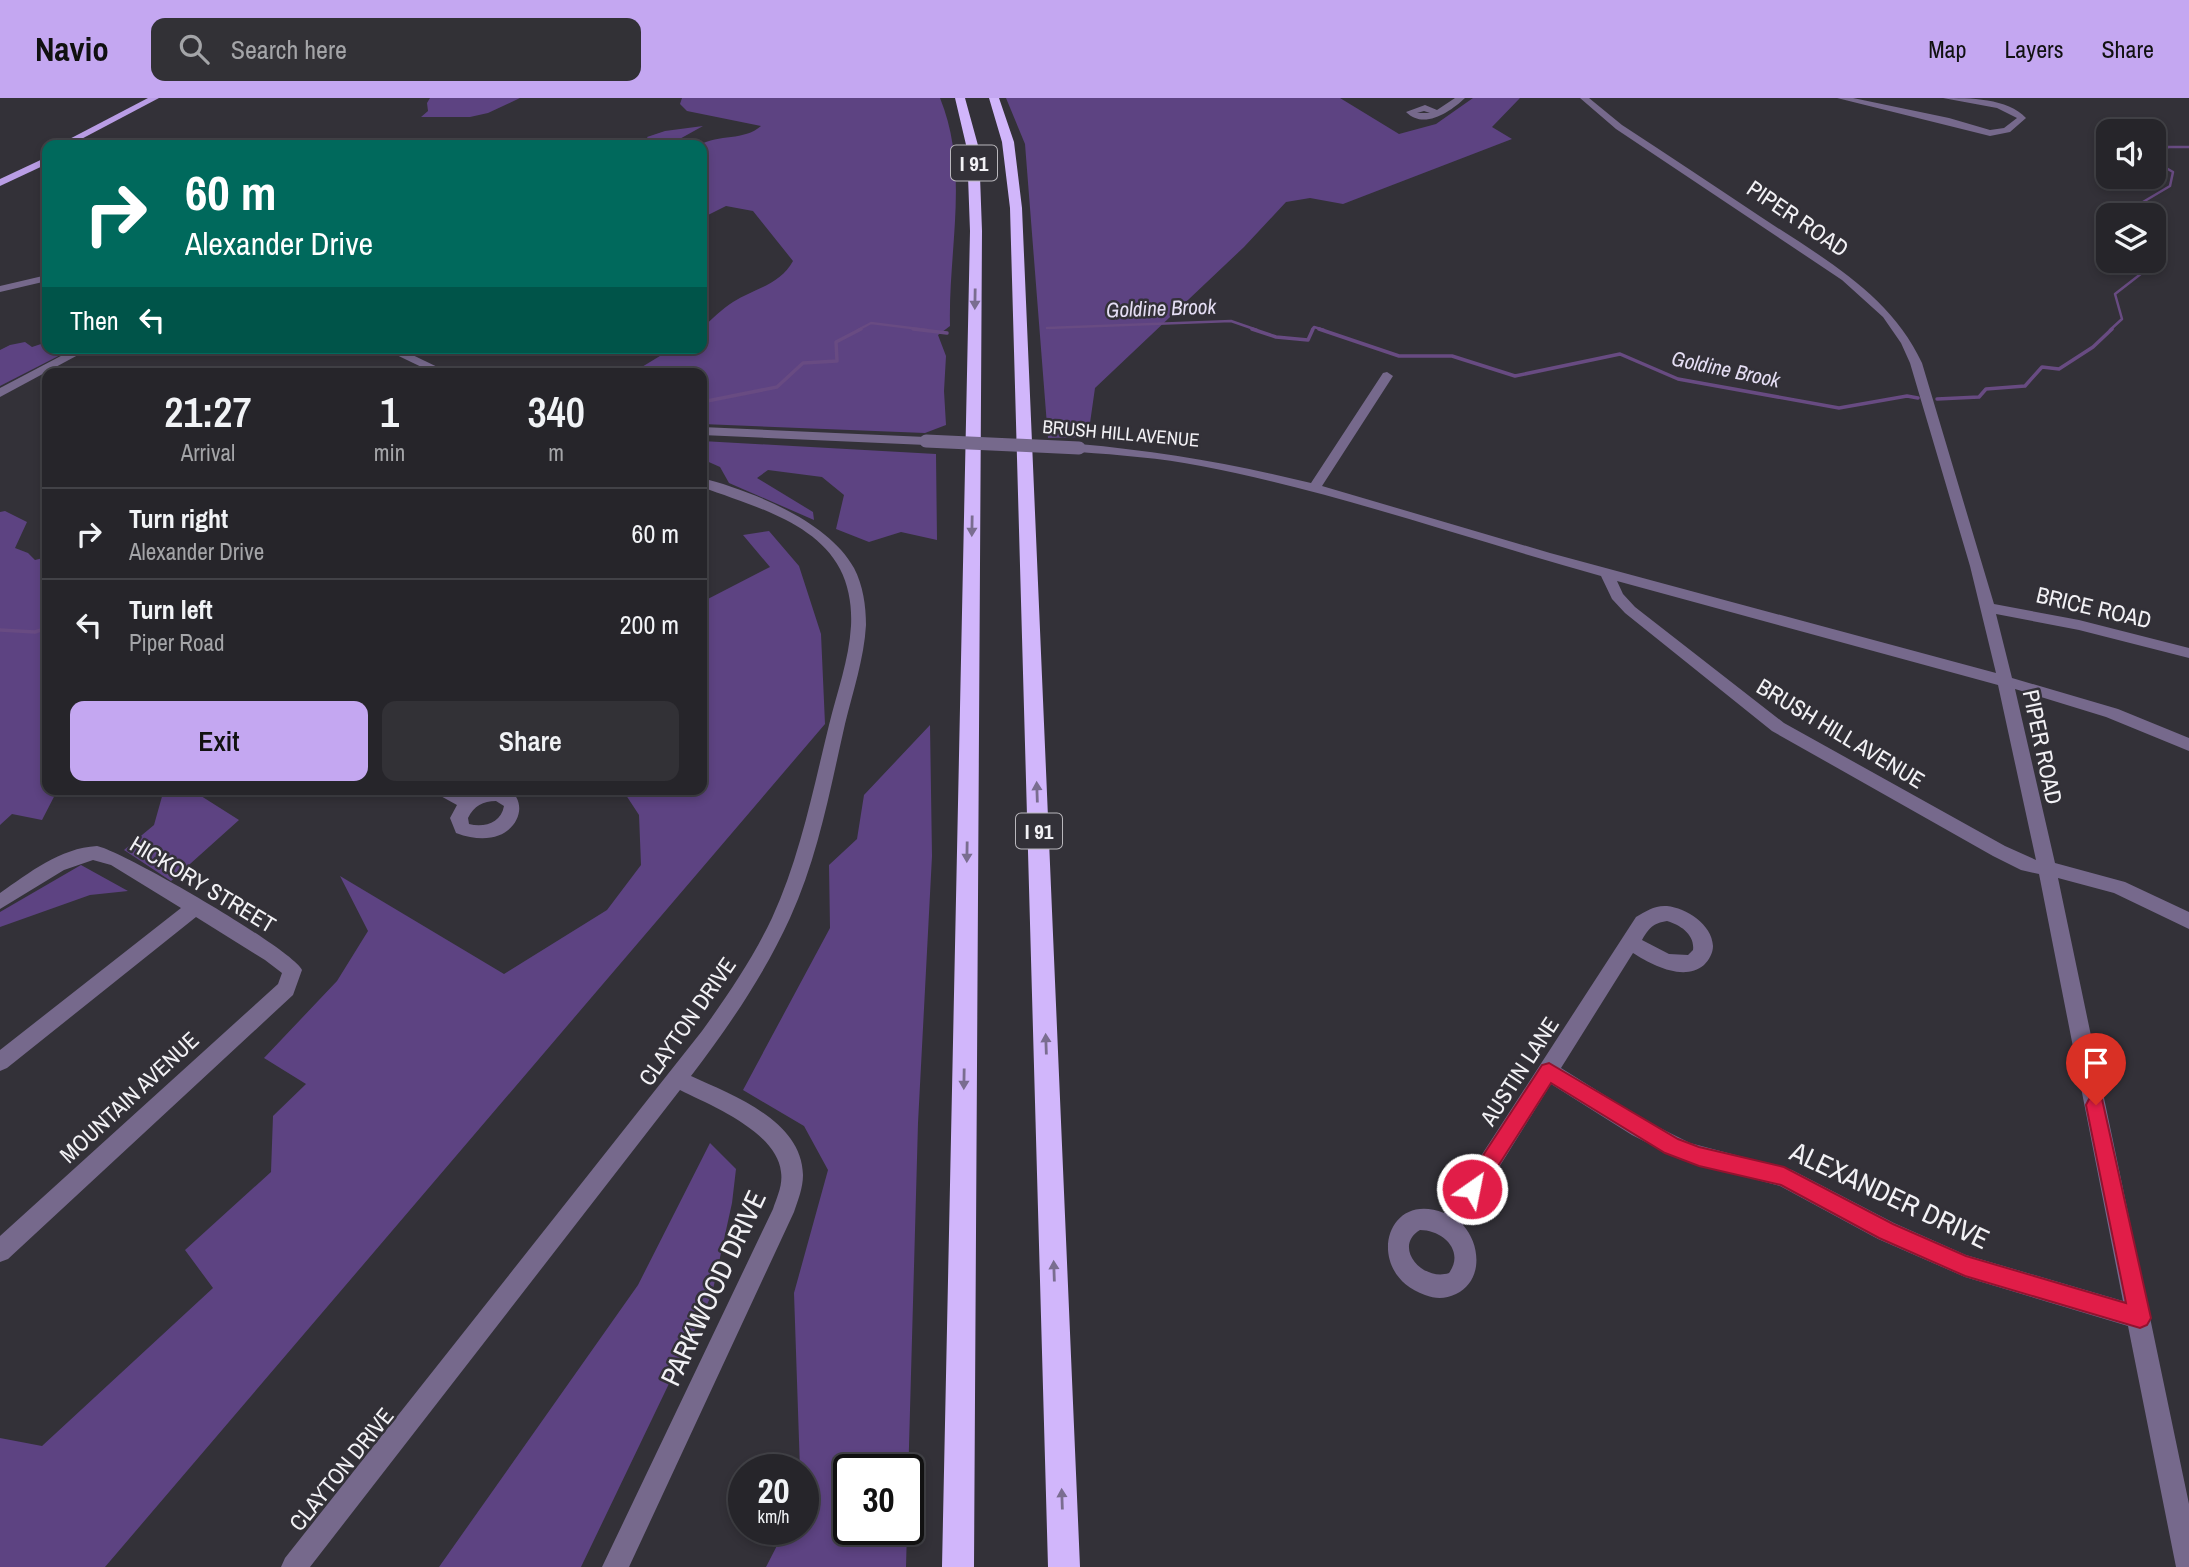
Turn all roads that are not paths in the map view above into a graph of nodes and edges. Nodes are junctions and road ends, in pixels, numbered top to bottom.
1 (155, 98) edge
2 (166, 98) edge
3 (960, 98) edge
4 (994, 98) edge
5 (1461, 98) edge
6 (1584, 98) edge
7 (1841, 98) edge
8 (1947, 98) edge
9 (1436, 113) dead end
10 (73, 140) edge
11 (86, 140) edge
12 (42, 155) edge
13 (42, 162) edge
14 (2, 175) edge
15 (0, 183) edge
16 (42, 279) edge
17 (0, 289) edge
18 (74, 354) edge
19 (401, 354) edge
20 (47, 368) edge
21 (433, 368) edge
22 (42, 371) edge
23 (1387, 376) dead end
24 (0, 393) edge
25 (707, 431) edge
26 (707, 487) edge
27 (1314, 488) junction
28 (1606, 572) junction
29 (1988, 608) junction
30 (2189, 653) edge
31 (2006, 683) junction
32 (2189, 745) edge
33 (454, 795) edge
34 (468, 803) dead end
35 (2047, 869) junction
36 (0, 902) edge
37 (195, 907) junction
38 (2189, 921) edge
39 (1630, 942) dead end
40 (289, 979) joint
41 (0, 1062) edge
42 (1549, 1071) junction
43 (677, 1079) junction
44 (1449, 1226) dead end
45 (0, 1251) edge
46 (2140, 1318) junction
47 (294, 1567) edge
48 (615, 1567) edge
49 (958, 1567) edge
50 (1064, 1567) edge
51 (2189, 1567) edge

1 - 10 main road
2 - 11 main road
3 -> 49 highway, I 91
50 -> 4 highway, I 91
5 - 9 street
6 - 29 street, PIPER ROAD
7 - 8 street
12 - 14 main road
13 - 15 main road
16 - 17 street
18 - 20 street
19 - 21 street
22 - 24 street
23 - 27 street
25 - 27 street, BRUSH HILL AVENUE, bridge
26 - 43 street, CLAYTON DRIVE
27 - 28 street, BRUSH HILL AVENUE
28 - 31 street, BRUSH HILL AVENUE
28 - 35 street, BRUSH HILL AVENUE
29 - 30 street, BRICE ROAD
29 - 31 street, PIPER ROAD
31 - 32 street, BRUSH HILL AVENUE
31 - 35 street, PIPER ROAD
33 - 34 street
35 - 38 street, BRUSH HILL AVENUE
35 - 46 street, PIPER ROAD
36 - 37 street, HICKORY STREET
37 - 40 street, HICKORY STREET
37 - 41 street
39 - 42 street, AUSTIN LANE
40 - 45 street, MOUNTAIN AVENUE
42 - 44 street, AUSTIN LANE
42 - 46 street, ALEXANDER DRIVE
43 - 47 street, CLAYTON DRIVE
43 - 48 street, PARKWOOD DRIVE
46 - 51 street, PIPER ROAD

